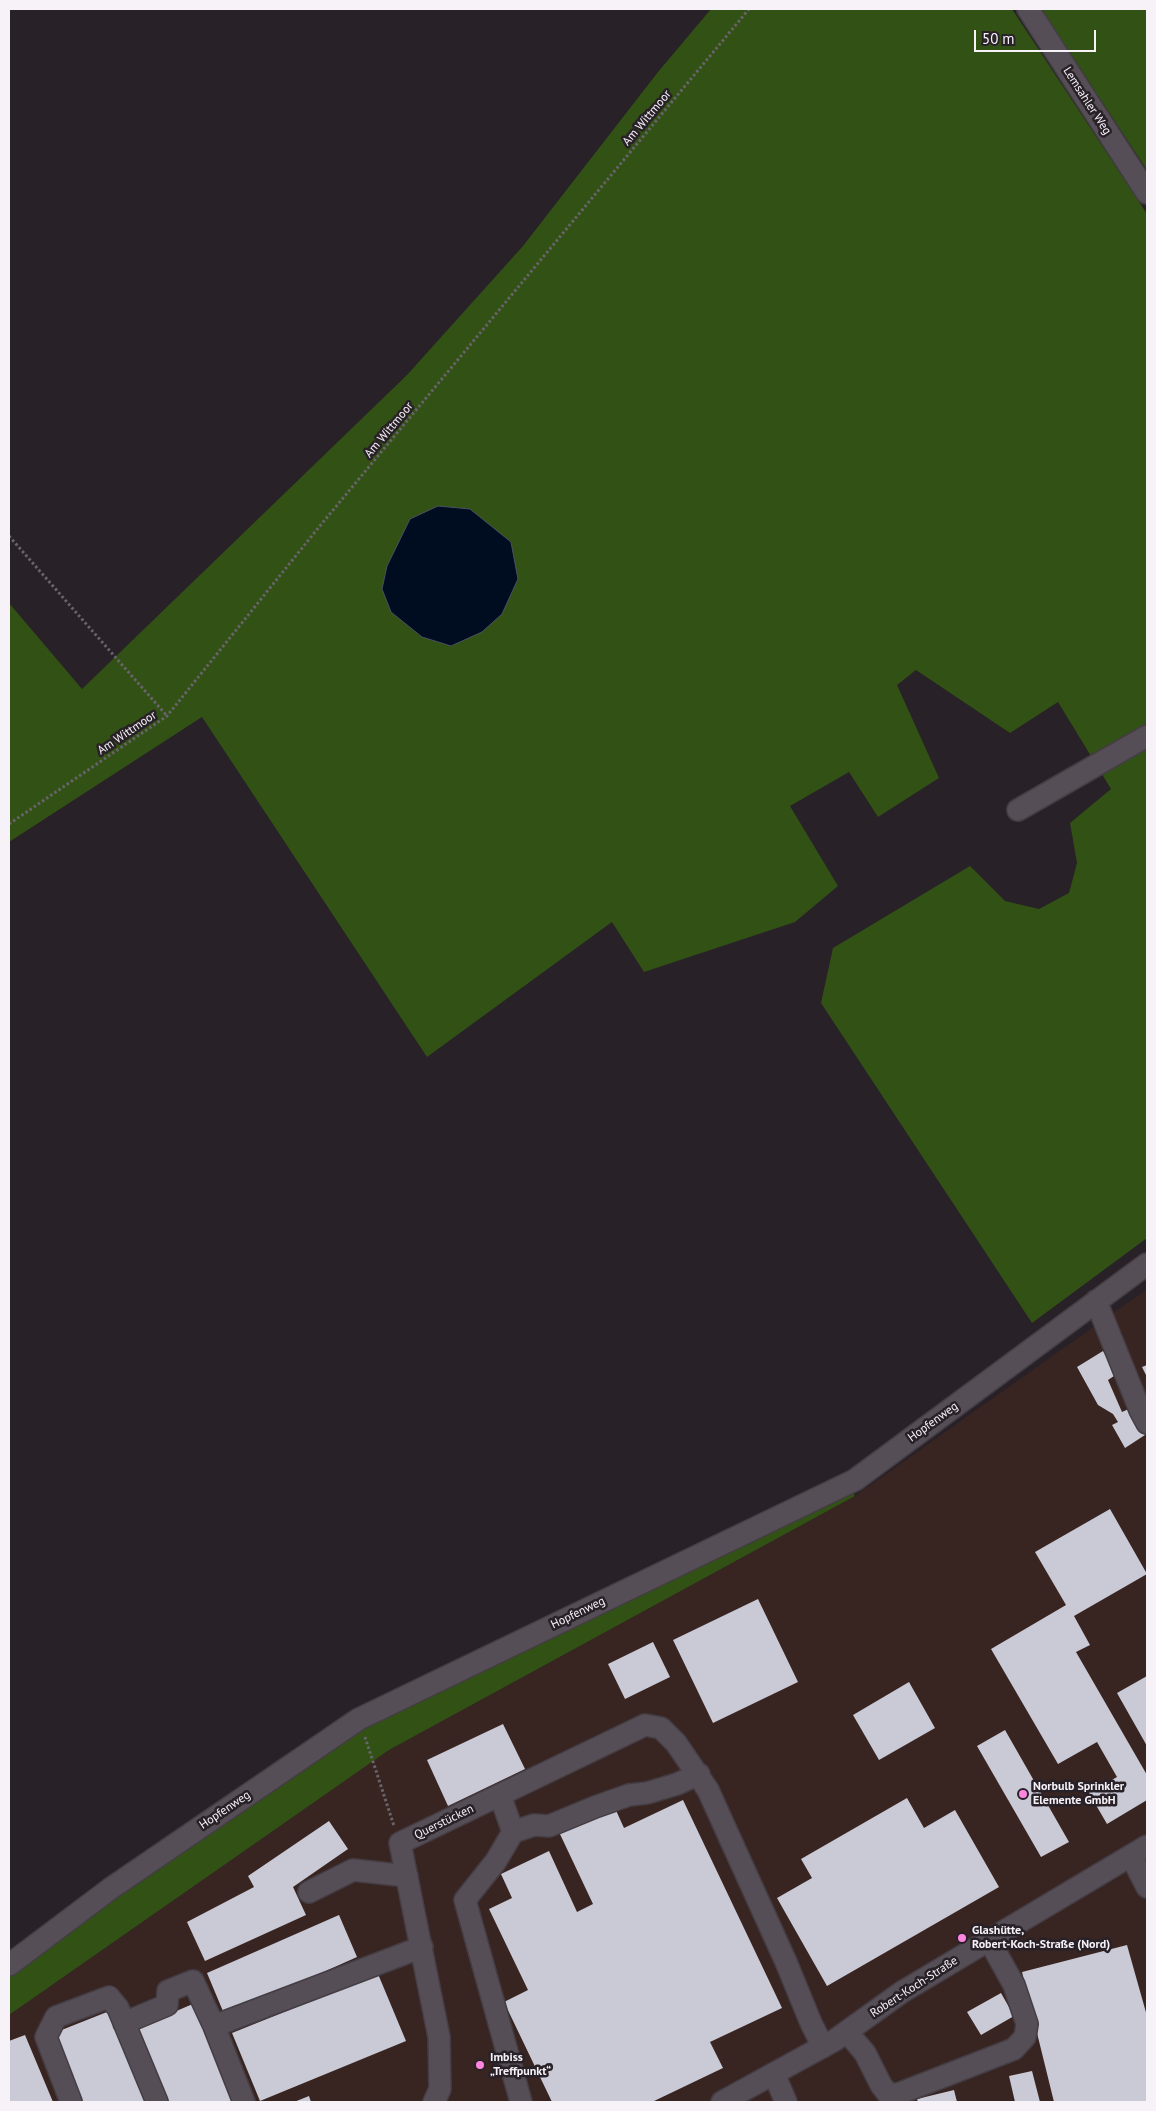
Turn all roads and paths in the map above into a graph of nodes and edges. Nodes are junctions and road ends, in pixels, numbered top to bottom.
1 (749, 9) edge
2 (1028, 9) edge
3 (1147, 192) edge
4 (9, 536) edge
5 (167, 716) junction
6 (1147, 736) edge
7 (1018, 810) dead end
8 (9, 824) edge
9 (1147, 1264) edge
10 (1096, 1302) junction
11 (1147, 1423) edge
12 (359, 1718) junction
13 (699, 1774) junction
14 (500, 1795) junction
15 (513, 1832) junction
16 (400, 1843) junction
17 (1139, 1851) edge
18 (407, 1876) junction
19 (1147, 1887) edge
20 (309, 1892) dead end
21 (989, 1940) junction
22 (422, 1947) junction
23 (9, 1965) edge
24 (124, 2023) junction
25 (214, 2026) junction
26 (847, 2032) junction
27 (823, 2047) junction
28 (774, 2074) junction
29 (71, 2102) edge
30 (157, 2102) edge
31 (244, 2102) edge
32 (434, 2102) edge
33 (521, 2102) edge
34 (722, 2102) edge
35 (786, 2102) edge

1 - 5 path, Am Wittmoor
2 - 3 street, Lemsahler Weg
4 - 5 path
5 - 8 path, Am Wittmoor
6 - 7 street
9 - 10 street, Hopfenweg
10 - 11 street
10 - 12 street, Hopfenweg
12 - 16 path
12 - 23 street, Hopfenweg
13 - 14 street, Querstücken
13 - 15 street
13 - 27 street
14 - 15 street
14 - 16 street, Querstücken
15 - 33 street
16 - 18 street, Querstücken
17 - 19 street, Robert-Koch-Straße
17 - 21 street, Robert-Koch-Straße
18 - 20 street
18 - 22 street, Querstücken
21 - 26 street, Robert-Koch-Straße
21 - 26 street
22 - 25 street
22 - 32 street, Querstücken
24 - 25 street
24 - 29 street
24 - 30 street
25 - 31 street
26 - 27 street, Robert-Koch-Straße
27 - 28 street, Robert-Koch-Straße
28 - 34 street, Robert-Koch-Straße
28 - 35 street

